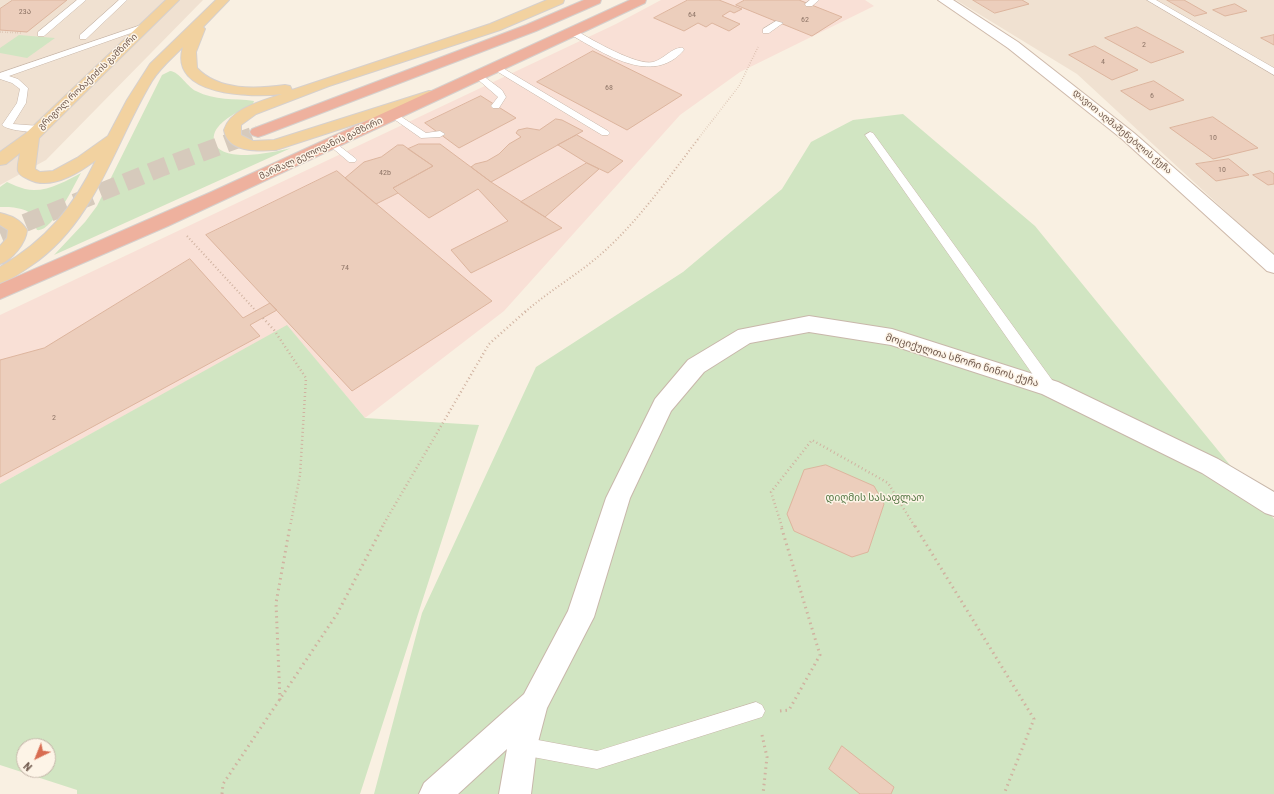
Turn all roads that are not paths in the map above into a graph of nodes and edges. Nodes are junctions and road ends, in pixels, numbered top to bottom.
1 (82, 0) edge
2 (124, 0) edge
3 (173, 0) edge
4 (223, 0) edge
5 (558, 0) edge
6 (595, 0) edge
7 (640, 0) edge
8 (934, 0) edge
9 (944, 0) edge
10 (1151, 0) edge
11 (960, 10) junction
12 (779, 22) dead end
13 (200, 24) junction
14 (144, 27) junction
15 (766, 30) road end
16 (574, 33) junction
17 (41, 34) dead end
18 (83, 37) dead end
19 (680, 50) dead end
20 (496, 67) junction
21 (1274, 72) edge
22 (478, 75) junction
23 (1, 76) edge
24 (324, 83) junction
25 (442, 92) junction
26 (496, 106) dead end
27 (394, 115) junction
28 (258, 132) tunnel mouth
29 (36, 133) junction
30 (605, 133) dead end
31 (440, 134) dead end
32 (870, 135) dead end
33 (116, 137) junction
34 (333, 144) junction
35 (0, 160) edge
36 (352, 160) dead end
37 (0, 219) edge
38 (0, 256) edge
39 (1274, 266) edge
40 (0, 276) edge
41 (0, 292) edge
42 (1050, 388) junction
43 (1274, 505) edge
44 (534, 704) junction
45 (756, 711) road end
46 (522, 746) junction
47 (435, 794) edge
48 (515, 794) edge

1 - 17 lane
2 - 18 lane
3 - 14 main road, გრიგოლ რობაქიძის გამზირი
4 - 13 main road
5 - 24 main road
6 - 28 highway
7 - 16 highway, მარშალ გელოვანის გამზირი
8 - 11 street, დავით აღმაშენებლის ქუჩა
9 - 11 street, დავით აღმაშენებლის ქუჩა
10 - 21 lane
11 - 39 street, დავით აღმაშენებლის ქუჩა
12 - 15 lane
13 - 24 main road
13 - 33 main road
14 - 23 lane
14 - 29 main road, გრიგოლ რობაქიძის გამზირი
16 - 19 lane
16 - 20 highway, მარშალ გელოვანის გამზირი
20 - 22 highway, მარშალ გელოვანის გამზირი
20 - 30 lane
22 - 25 highway, მარშალ გელოვანის გამზირი
22 - 26 lane
23 - 29 lane
24 - 25 main road
25 - 27 highway, მარშალ გელოვანის გამზირი
27 - 31 lane
27 - 34 highway, მარშალ გელოვანის გამზირი
29 - 33 main road
29 - 35 main road, გრიგოლ რობაქიძის გამზირი
32 - 42 lane
33 - 40 main road
34 - 36 lane
34 - 41 highway, მარშალ გელოვანის გამზირი
37 - 38 main road
42 - 43 street, მოციქულთა სწორი ნინოს ქუჩა
42 - 44 street, მოციქულთა სწორი ნინოს ქუჩა
44 - 46 street, მოციქულთა სწორი ნინოს ქუჩა
44 - 47 street, მოციქულთა სწორი ნინოს ქუჩა
45 - 46 lane
46 - 48 street, მოციქულთა სწორი ნინოს ქუჩა

